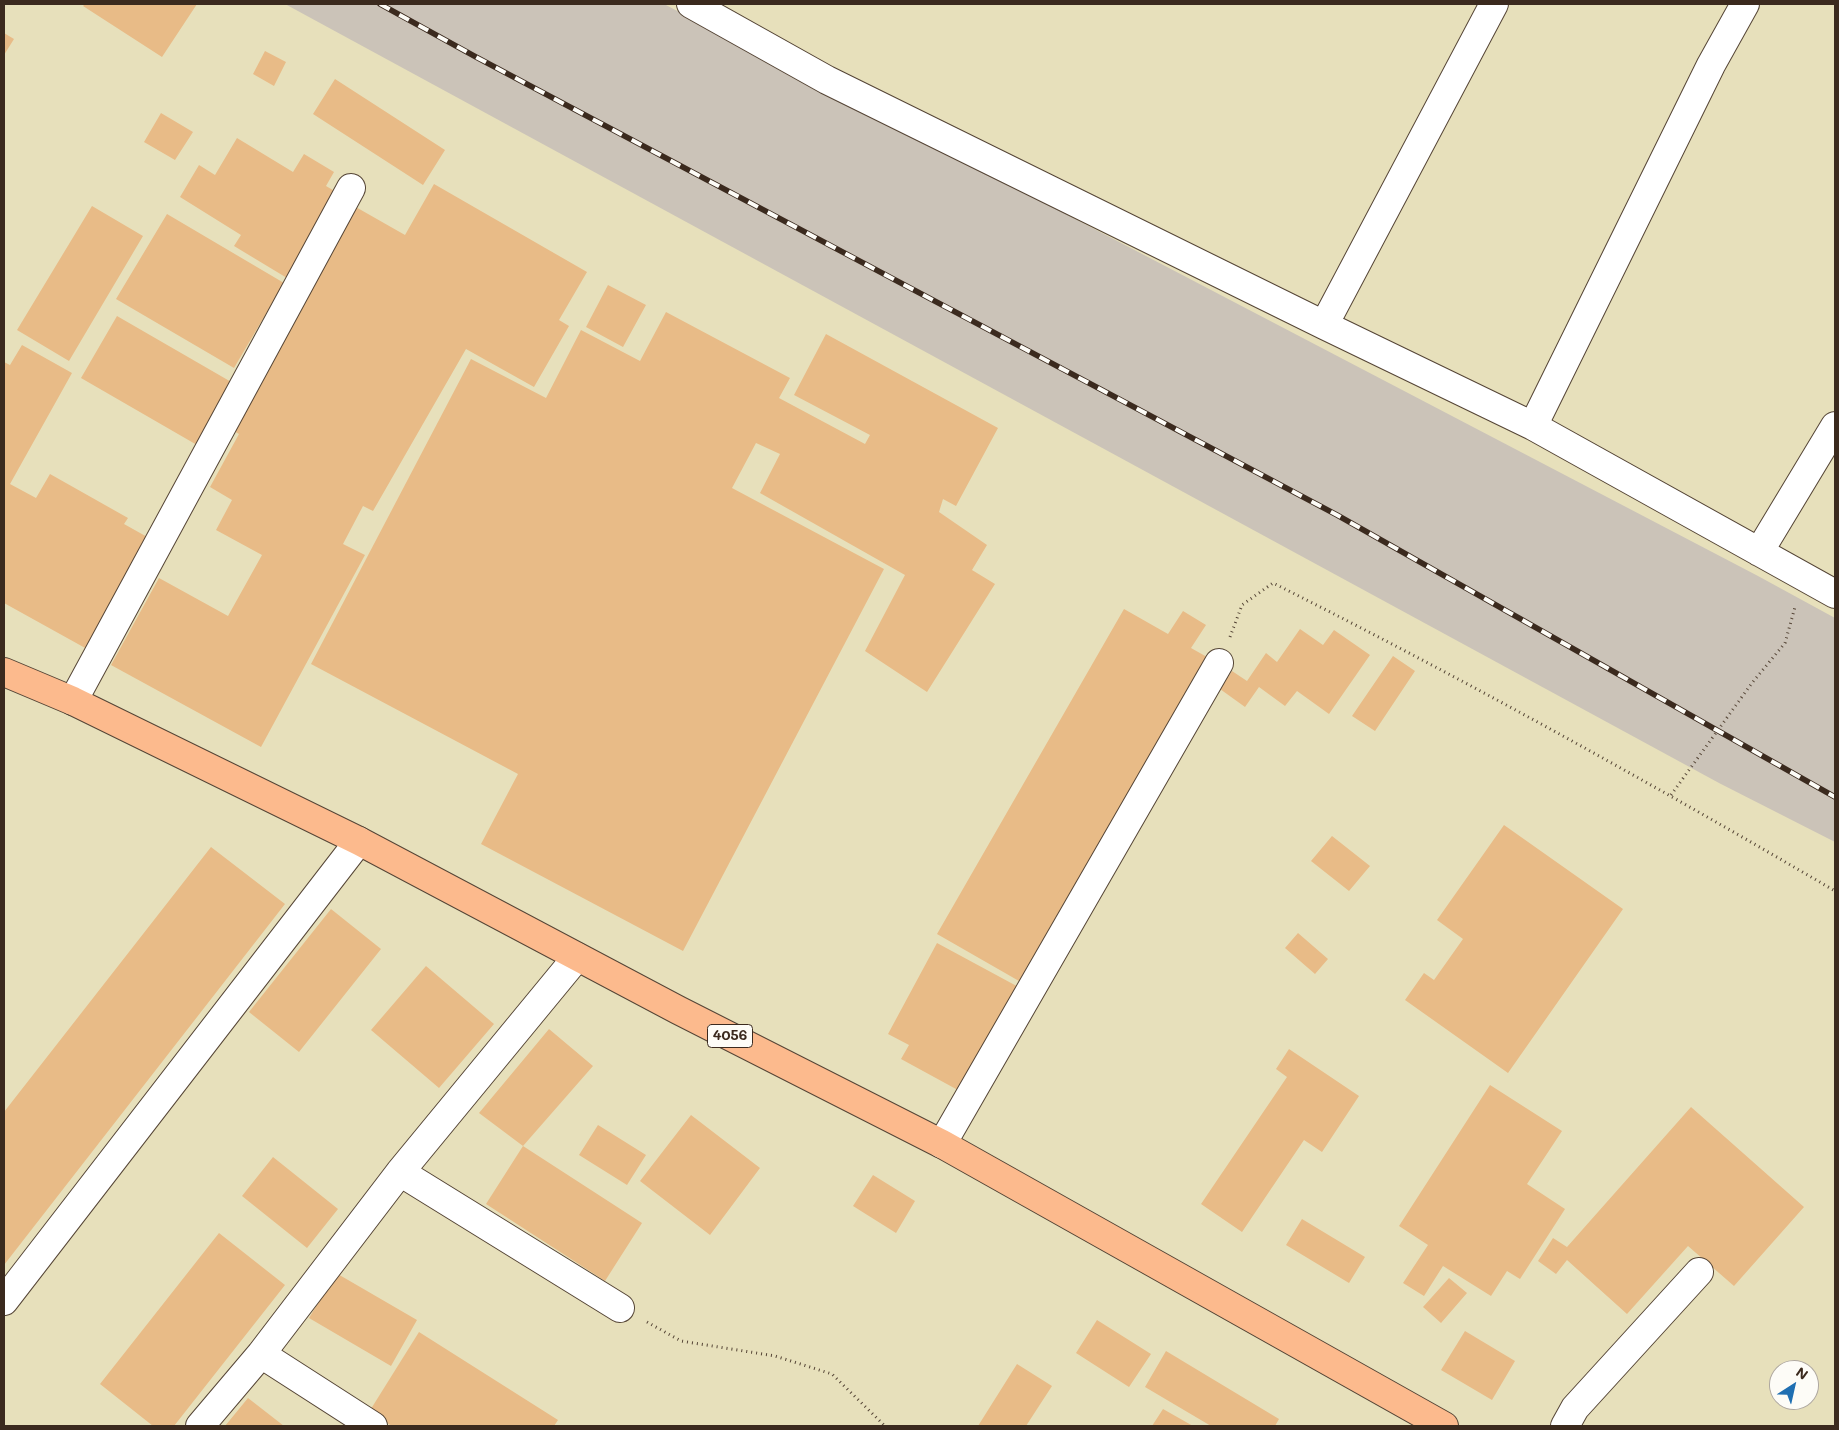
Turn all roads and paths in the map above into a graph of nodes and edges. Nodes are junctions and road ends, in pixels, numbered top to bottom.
1 (691, 4) edge
2 (1494, 4) edge
3 (1745, 4) edge
4 (351, 188) dead end
5 (1324, 325) junction
6 (1534, 426) junction
7 (1835, 426) edge
8 (1759, 552) junction
9 (1804, 577) junction
10 (1835, 594) edge
11 (1219, 663) joint
12 (4, 672) edge
13 (73, 702) junction
14 (1671, 795) junction
15 (358, 841) junction
16 (1835, 890) edge
17 (577, 957) junction
18 (942, 1144) junction
19 (400, 1172) junction
20 (1699, 1272) dead end
21 (4, 1301) edge
22 (620, 1308) joint
23 (261, 1354) junction
24 (200, 1426) edge
25 (373, 1426) edge
26 (885, 1426) edge
27 (1444, 1426) edge
28 (1565, 1426) edge

1 - 5 street
2 - 5 street
3 - 6 street
4 - 13 street
5 - 6 street
6 - 8 street
7 - 8 street
8 - 9 street
9 - 10 street
9 - 14 path
11 - 14 path
11 - 18 street
12 - 13 main road, 4056
13 - 15 main road, 4056
14 - 16 path
15 - 17 main road, 4056
15 - 21 street
17 - 18 main road, 4056
17 - 19 street
18 - 27 main road, 4056
19 - 22 street
19 - 23 street
20 - 28 street
22 - 26 path
23 - 24 street
23 - 25 street

